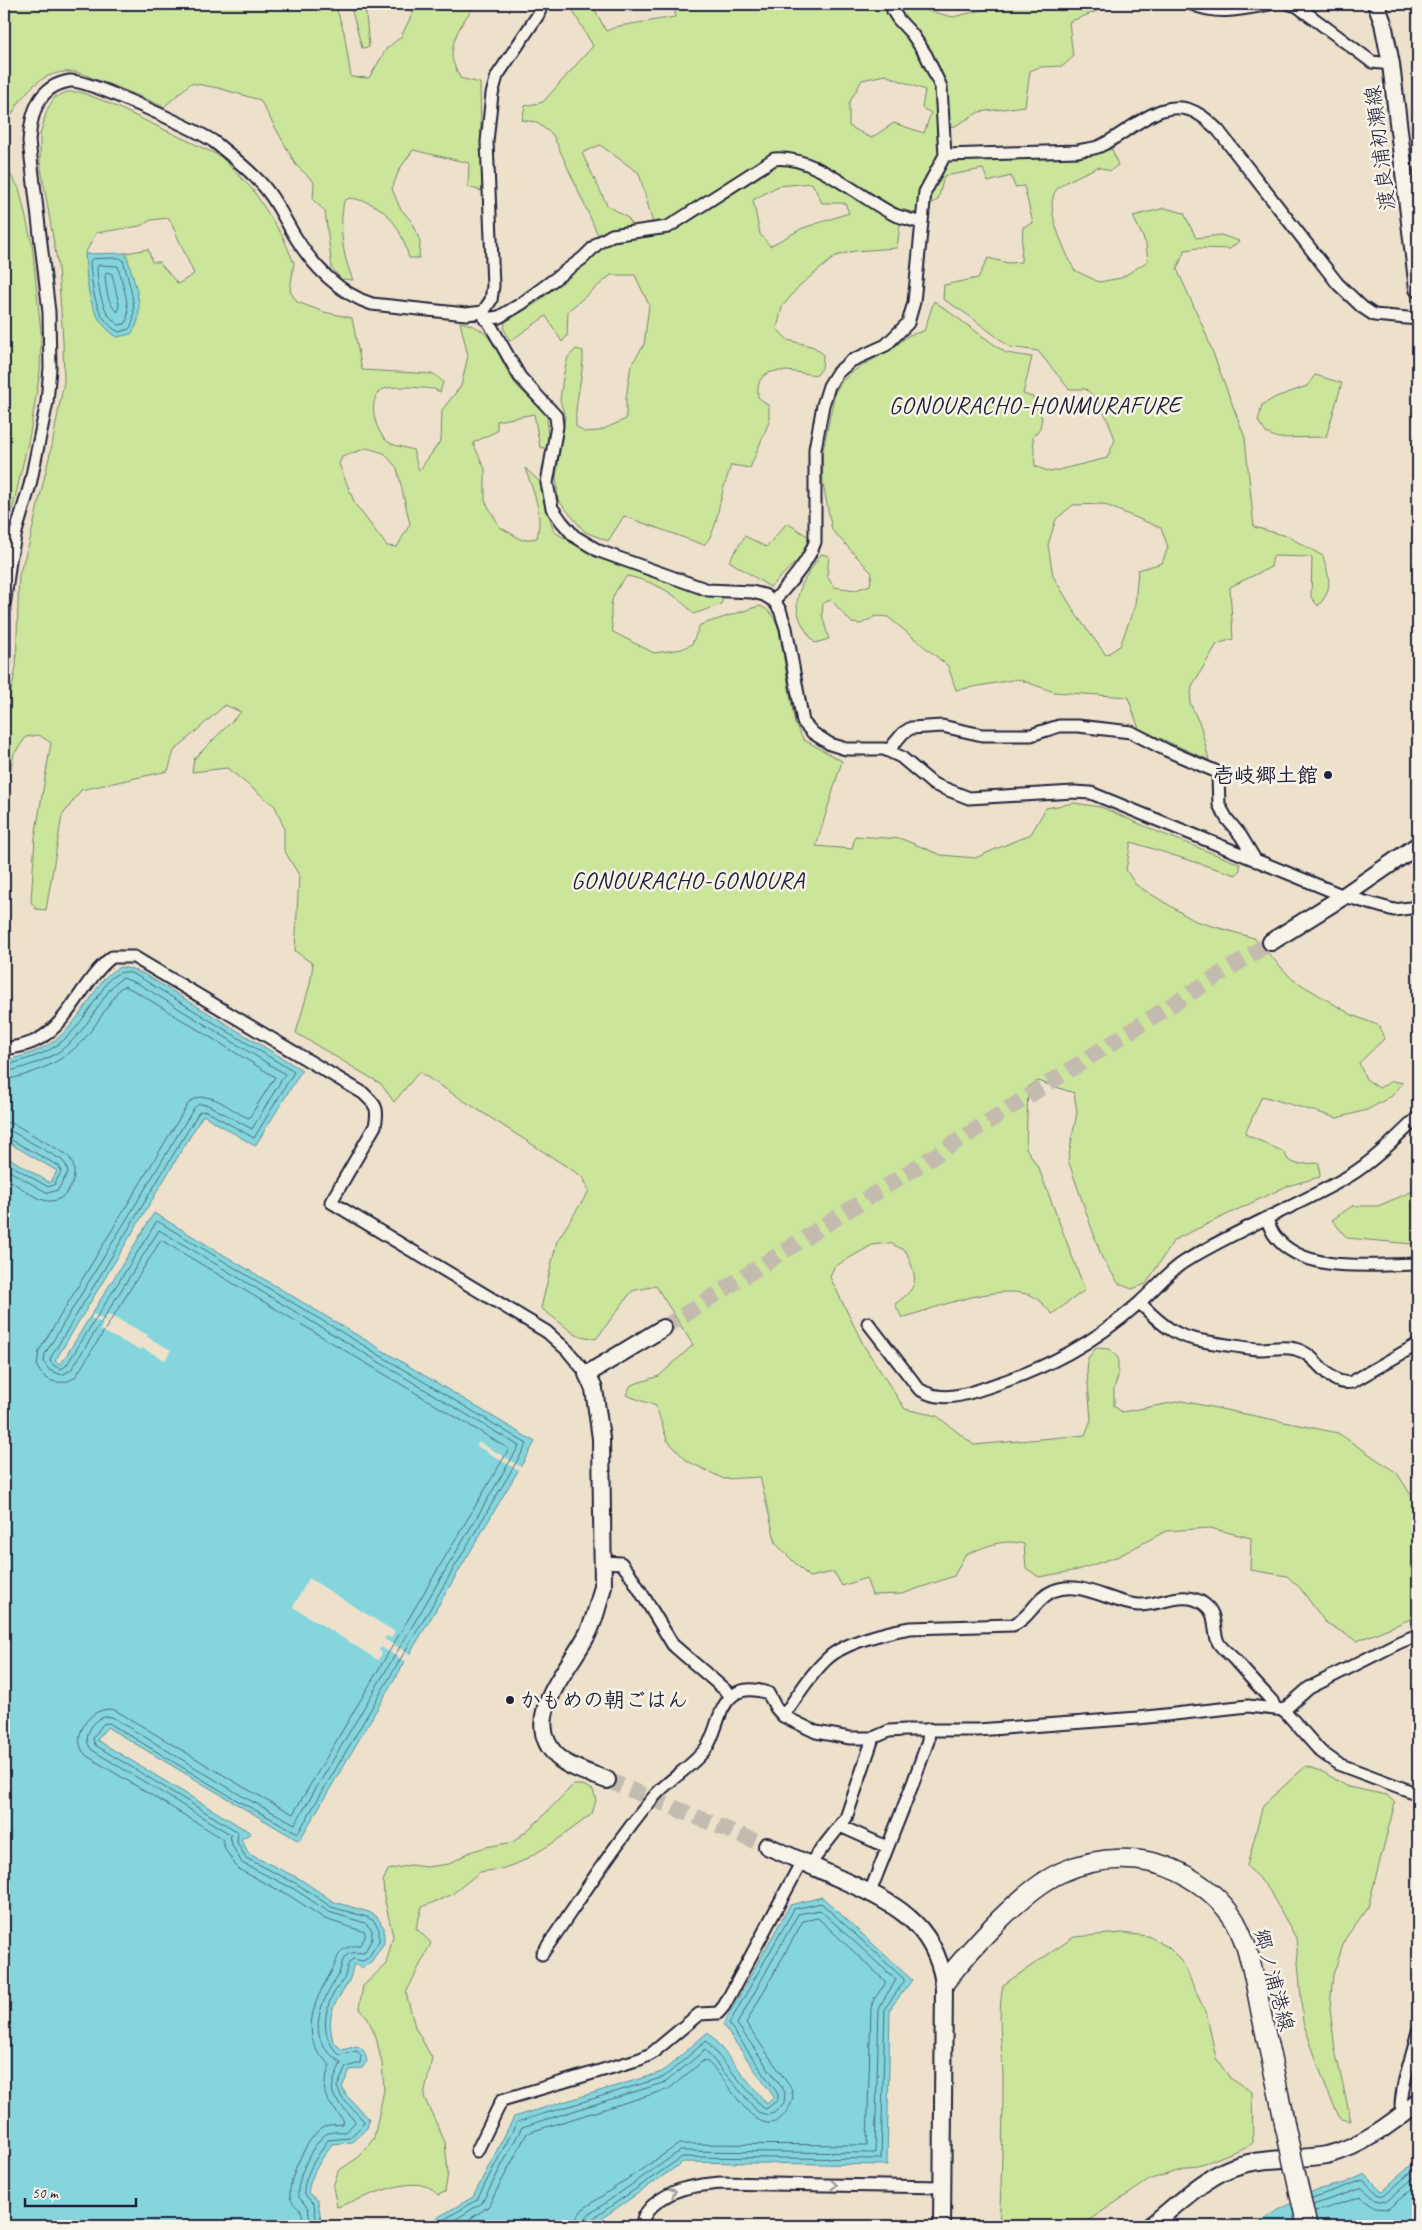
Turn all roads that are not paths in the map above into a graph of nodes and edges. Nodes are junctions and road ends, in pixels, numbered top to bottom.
1 (542, 4) edge
2 (892, 4) edge
3 (1192, 4) edge
4 (1270, 4) edge
5 (1290, 4) edge
6 (1376, 4) edge
7 (1392, 64) junction
8 (945, 155) junction
9 (921, 223) junction
10 (1418, 282) edge
11 (484, 315) junction
12 (1418, 319) edge
13 (774, 601) junction
14 (4, 665) edge
15 (888, 751) junction
16 (1418, 845) edge
17 (1256, 861) junction
18 (1344, 896) junction
19 (1418, 907) edge
20 (1271, 942) tunnel mouth
21 (4, 1049) edge
22 (1418, 1117) edge
23 (1266, 1218) junction
24 (1418, 1264) edge
25 (1140, 1302) junction
26 (868, 1323) dead end
27 (663, 1328) tunnel mouth
28 (1418, 1344) edge
29 (586, 1374) junction
30 (603, 1562) junction
31 (1418, 1634) edge
32 (732, 1696) junction
33 (1280, 1709) junction
34 (783, 1716) junction
35 (929, 1729) junction
36 (873, 1738) junction
37 (607, 1780) tunnel mouth
38 (1418, 1794) edge
39 (840, 1826) junction
40 (767, 1846) tunnel mouth
41 (887, 1847) junction
42 (805, 1863) junction
43 (870, 1892) junction
44 (542, 1954) dead end
45 (944, 1983) junction
46 (1418, 2031) edge
47 (1412, 2107) edge
48 (477, 2151) dead end
49 (942, 2187) junction
50 (642, 2226) edge
51 (942, 2226) edge
52 (1150, 2226) edge
53 (1307, 2226) edge

1 - 11 street
2 - 8 street
3 - 4 street
5 - 7 street
6 - 7 street, 渡良浦初瀬線
7 - 10 street, 渡良浦初瀬線
8 - 9 street
8 - 12 street
9 - 11 street
9 - 13 street
11 - 13 street
11 - 14 street
13 - 15 street
15 - 17 street
15 - 17 street
16 - 18 street
17 - 18 street
18 - 19 street
18 - 20 street
21 - 29 street
22 - 23 street
23 - 24 street
23 - 25 street
25 - 26 street
25 - 28 street
27 - 29 street
29 - 30 street
30 - 32 street
30 - 37 street
31 - 33 street
32 - 34 street
32 - 44 street
33 - 34 street
33 - 35 street
33 - 38 street
34 - 36 street
35 - 36 street
35 - 41 street
36 - 39 street
39 - 41 street
39 - 42 street
40 - 42 street
41 - 43 street
42 - 43 street
42 - 48 street
43 - 45 street
45 - 49 street
45 - 53 main road, 郷ノ浦港線, bridge
46 - 47 street
47 - 52 street
50 -> 49 street
49 - 51 street

